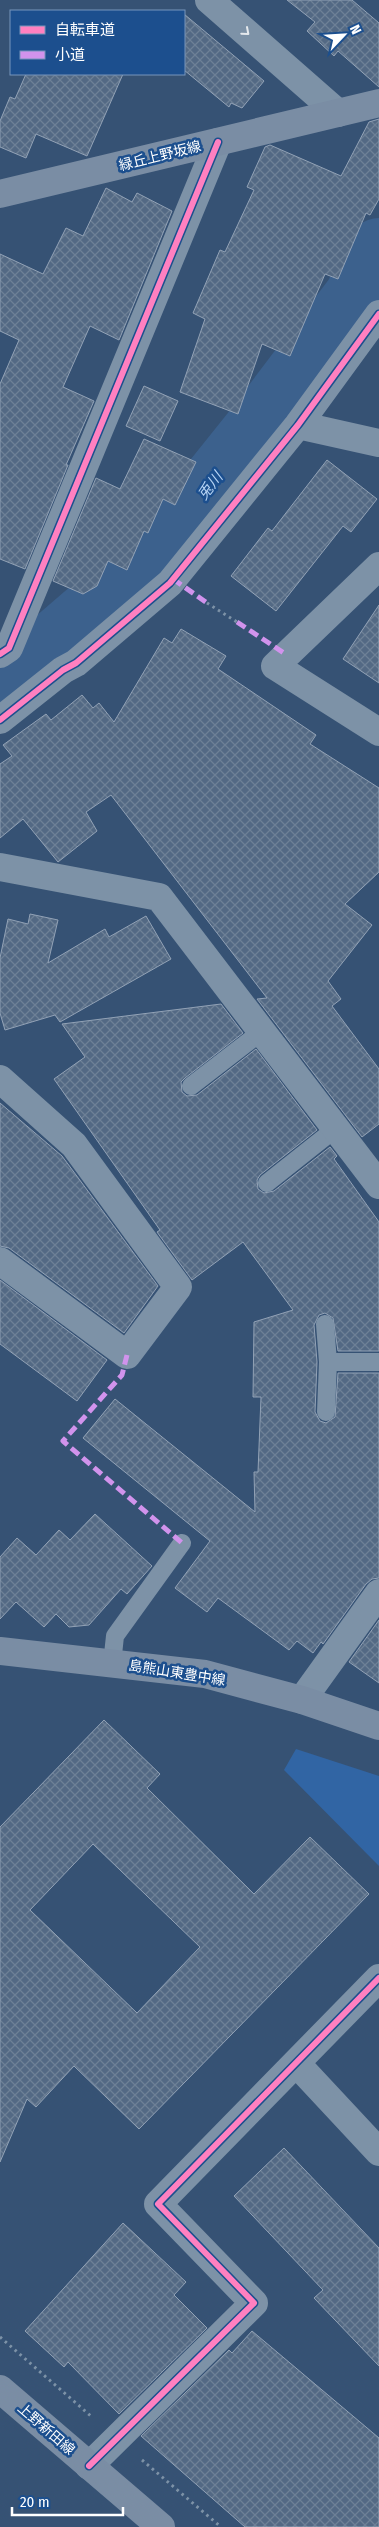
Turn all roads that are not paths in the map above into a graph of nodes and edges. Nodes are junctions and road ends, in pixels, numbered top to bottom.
1 (209, 0) edge
2 (379, 103) edge
3 (338, 113) junction
4 (218, 142) junction
5 (0, 194) edge
6 (379, 314) edge
7 (298, 425) junction
8 (379, 442) edge
9 (379, 566) edge
10 (0, 654) edge
11 (0, 720) edge
12 (379, 732) edge
13 (0, 867) edge
14 (261, 1032) junction
15 (0, 1078) edge
16 (192, 1086) dead end
17 (335, 1130) junction
18 (267, 1183) dead end
19 (379, 1185) edge
20 (0, 1260) edge
21 (325, 1324) dead end
22 (328, 1362) junction
23 (379, 1362) edge
24 (326, 1412) dead end
25 (182, 1543) dead end
26 (379, 1593) edge
27 (0, 1651) edge
28 (112, 1664) junction
29 (302, 1700) junction
30 (379, 1726) edge
31 (379, 1978) edge
32 (296, 2063) junction
33 (379, 2152) edge
34 (0, 2389) edge
35 (89, 2466) junction
36 (161, 2527) edge

1 -> 3 street
2 - 3 street, 緑丘上野坂線
3 - 4 street, 緑丘上野坂線
4 - 5 street, 緑丘上野坂線
4 - 10 street
6 - 7 street
7 - 8 street
7 - 11 street
9 - 12 street
13 - 14 street
14 - 16 lane
14 - 17 street
15 - 20 street
17 - 18 lane
17 - 19 street
21 - 22 lane
22 - 23 lane
22 - 24 lane
25 - 28 lane
26 - 29 street
27 - 28 street, 島熊山東豊中線
28 - 29 street, 島熊山東豊中線
29 - 30 street, 島熊山東豊中線
31 - 32 street
32 - 33 street
32 - 35 street
34 - 35 street, 上野新田線
35 - 36 street, 上野新田線

